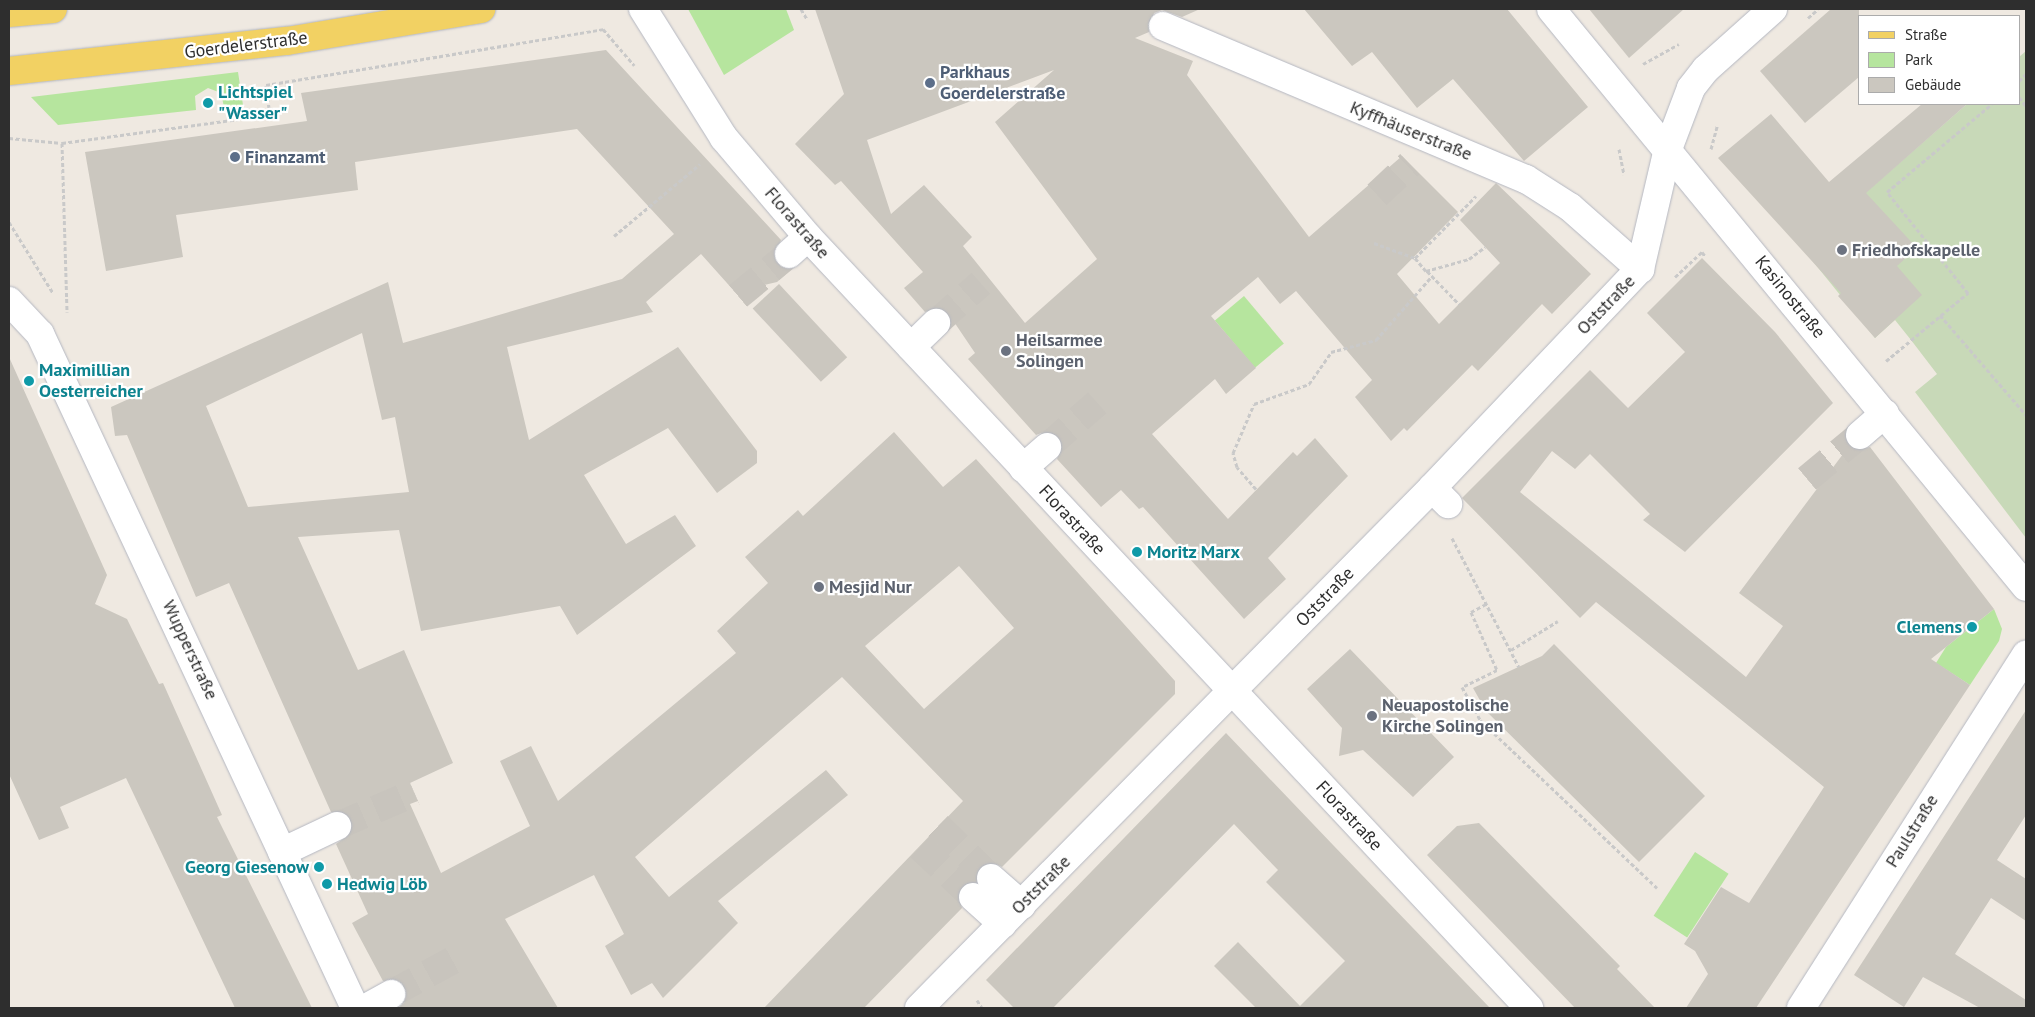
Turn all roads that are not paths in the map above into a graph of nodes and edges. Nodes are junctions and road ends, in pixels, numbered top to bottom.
1 (53, 9) edge
2 (481, 9) edge
3 (643, 9) edge
4 (1551, 9) edge
5 (1773, 9) edge
6 (9, 13) edge
7 (1163, 26) dead end
8 (9, 71) edge
9 (1668, 149) junction
10 (1640, 269) junction
11 (9, 301) edge
12 (936, 323) tunnel mouth
13 (911, 347) junction
14 (1885, 413) junction
15 (1860, 435) tunnel mouth
16 (1047, 447) tunnel mouth
17 (1023, 468) junction
18 (2026, 588) edge
19 (2026, 655) edge
20 (1232, 692) junction
21 (338, 826) tunnel mouth
22 (282, 852) junction
23 (991, 878) tunnel mouth
24 (973, 897) tunnel mouth
25 (1022, 905) junction
26 (1003, 924) junction
27 (391, 994) tunnel mouth
28 (355, 1008) edge
29 (366, 1008) edge
30 (919, 1008) edge
31 (1530, 1008) edge
32 (1802, 1008) edge

1 - 6 main road
2 - 8 main road, Goerdelerstraße
3 - 13 street, Florastraße
4 - 9 street, Kasinostraße
5 - 9 street, Oststraße
7 - 10 street, Kyffhäuserstraße
9 - 10 street, Oststraße
9 - 14 street, Kasinostraße
10 - 20 street, Oststraße
11 - 22 street, Wupperstraße
12 - 13 street
13 - 17 street, Florastraße
14 - 15 street
14 - 18 street, Kasinostraße
16 - 17 street
17 - 20 street, Florastraße
19 - 32 street, Paulstraße
20 - 25 street, Oststraße
20 - 31 street, Florastraße
21 - 22 street
22 - 28 street, Wupperstraße
23 - 25 street
24 - 26 street
25 - 26 street, Oststraße
26 - 30 street, Oststraße
27 - 29 street

